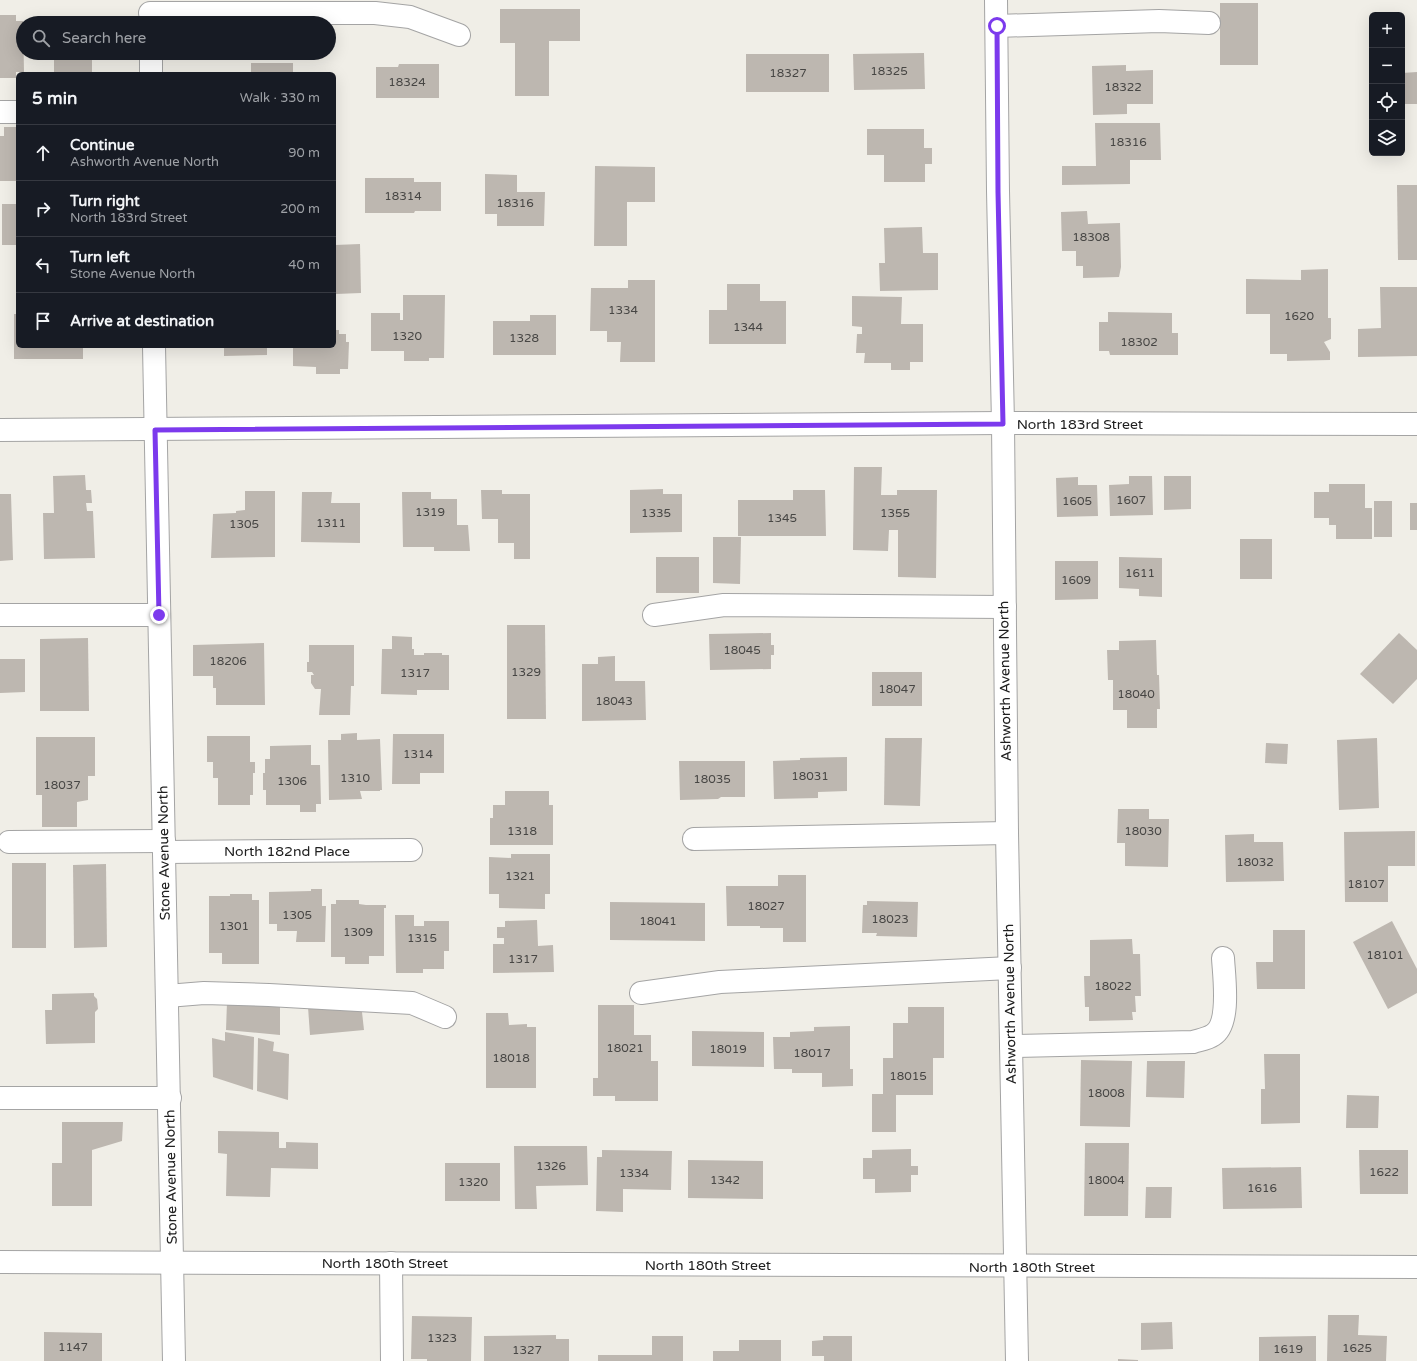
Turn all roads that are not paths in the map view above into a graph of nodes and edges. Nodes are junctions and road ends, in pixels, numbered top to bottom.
1 (996, 0) edge
2 (150, 12) edge
3 (1209, 23) dead end
4 (997, 26) junction
5 (459, 35) dead end
6 (151, 60) edge
7 (151, 72) edge
8 (0, 112) edge
9 (16, 112) edge
10 (154, 348) edge
11 (1003, 424) junction
12 (1417, 424) edge
13 (0, 430) edge
14 (155, 430) junction
15 (1004, 606) junction
16 (0, 615) edge
17 (159, 615) junction
18 (654, 615) dead end
19 (1007, 833) junction
20 (694, 840) dead end
21 (9, 842) dead end
22 (164, 846) junction
23 (410, 850) dead end
24 (1224, 958) dead end
25 (1010, 968) junction
26 (641, 993) dead end
27 (167, 996) junction
28 (445, 1016) dead end
29 (1011, 1046) junction
30 (0, 1098) edge
31 (170, 1098) junction
32 (0, 1262) edge
33 (173, 1262) junction
34 (391, 1263) junction
35 (1016, 1267) junction
36 (1417, 1267) edge
37 (174, 1361) edge
38 (392, 1361) edge
39 (1017, 1361) edge

1 - 4 street, Ashworth Avenue North
2 - 5 street
3 - 4 street
4 - 11 street, Ashworth Avenue North
6 - 7 street
8 - 9 street
10 - 14 street, Stone Avenue North
11 - 12 street, North 183rd Street
11 - 14 street, North 183rd Street
11 - 15 street, Ashworth Avenue North
13 - 14 street, North 183rd Street
14 - 17 street, Stone Avenue North
15 - 18 street
15 - 19 street, Ashworth Avenue North
16 - 17 street
17 - 22 street, Stone Avenue North
19 - 20 street
19 - 25 street, Ashworth Avenue North
21 - 22 street, North 182nd Place
22 - 23 street, North 182nd Place
22 - 27 street, Stone Avenue North
24 - 29 street
25 - 26 street
25 - 29 street, Ashworth Avenue North
27 - 28 street
27 - 31 street, Stone Avenue North
29 - 35 street, Ashworth Avenue North
30 - 31 street
31 - 33 street, Stone Avenue North
32 - 33 street, North 180th Street
33 - 34 street, North 180th Street
33 - 37 street, Stone Avenue North
34 - 35 street, North 180th Street
34 - 38 street
35 - 36 street, North 180th Street
35 - 39 street, Ashworth Avenue North

